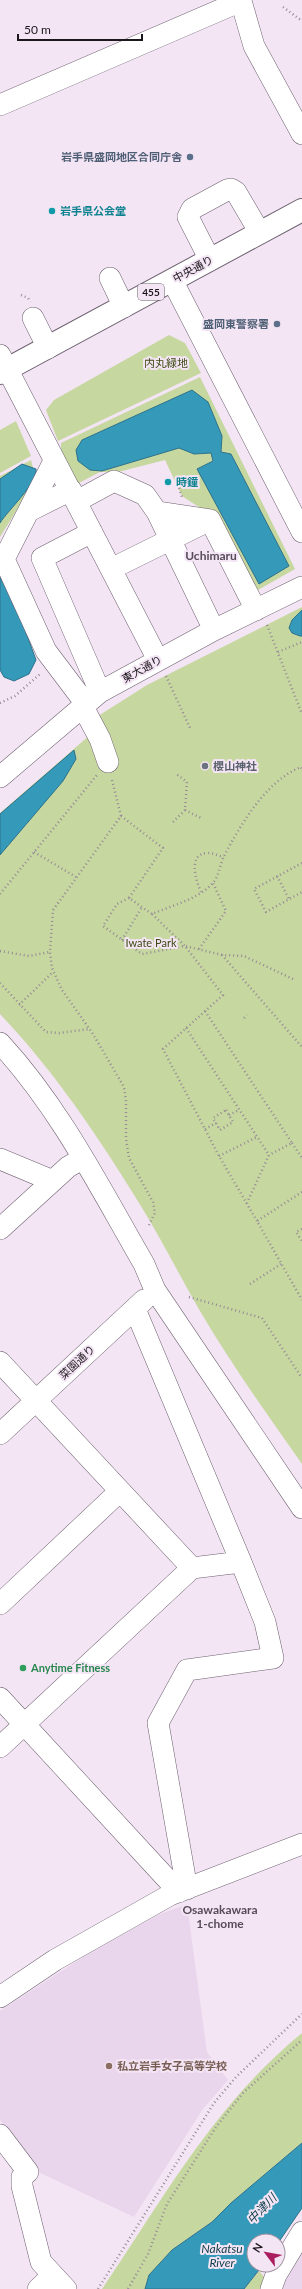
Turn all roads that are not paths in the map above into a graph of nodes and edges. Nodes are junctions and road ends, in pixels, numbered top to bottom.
1 (242, 0) edge
2 (1, 100) edge
3 (302, 134) edge
4 (302, 210) edge
5 (260, 234) junction
6 (210, 260) junction
7 (110, 278) dead end
8 (172, 280) junction
9 (124, 307) junction
10 (33, 318) dead end
11 (48, 348) junction
12 (2, 366) edge
13 (54, 461) junction
14 (74, 496) junction
15 (28, 511) junction
16 (157, 512) junction
17 (210, 520) junction
18 (92, 532) junction
19 (302, 532) edge
20 (168, 540) junction
21 (111, 568) junction
22 (302, 587) edge
23 (260, 614) junction
24 (214, 630) junction
25 (161, 666) junction
26 (89, 701) junction
27 (108, 762) road end
28 (0, 777) edge
29 (0, 1043) edge
30 (83, 1158) junction
31 (0, 1159) edge
32 (52, 1181) junction
33 (0, 1229) edge
34 (155, 1290) junction
35 (135, 1309) junction
36 (0, 1362) edge
37 (36, 1400) junction
38 (0, 1434) edge
39 (120, 1491) junction
40 (302, 1508) edge
41 (241, 1562) junction
42 (192, 1568) junction
43 (0, 1604) edge
44 (0, 1698) edge
45 (24, 1723) junction
46 (0, 1747) edge
47 (302, 1844) edge
48 (183, 1890) junction
49 (0, 1997) edge
50 (0, 2135) edge
51 (302, 2232) edge
52 (52, 2284) edge
53 (271, 2289) edge

1 - 2 street
1 - 3 street
4 - 5 highway, 中央通り / 455
5 - 6 highway, 中央通り / 455
5 - 6 street
6 - 8 highway, 中央通り / 455
7 - 9 street
8 - 9 highway, 中央通り / 455
8 - 19 street
9 - 11 highway, 中央通り / 455
10 - 11 street
11 - 12 highway, 中央通り / 455
12 - 13 street
13 - 14 street
13 - 15 street
14 - 15 street
14 - 16 street
14 - 18 street
15 - 26 street
16 - 17 street
16 - 20 street
17 - 20 street
17 - 23 street
18 - 21 street
18 - 26 street
20 - 21 street
20 - 24 street
21 - 25 street
22 - 23 street, 東大通り
23 - 24 street, 東大通り
24 - 25 street, 東大通り
25 - 26 street, 東大通り
26 - 27 street
26 - 28 street, 東大通り
29 - 30 street
30 - 32 street
30 - 34 street
31 - 32 street
32 - 33 street
34 - 35 street, 菜園通り
34 - 40 street
35 - 37 street, 菜園通り
35 - 41 street
36 - 37 street
37 - 38 street, 菜園通り
37 - 39 street
39 - 42 street
39 - 43 street
41 - 42 street
41 - 48 street
42 - 45 street
44 - 45 street
45 - 46 street
45 - 48 street
47 - 48 street
48 - 49 street
50 - 52 street
51 - 53 street

